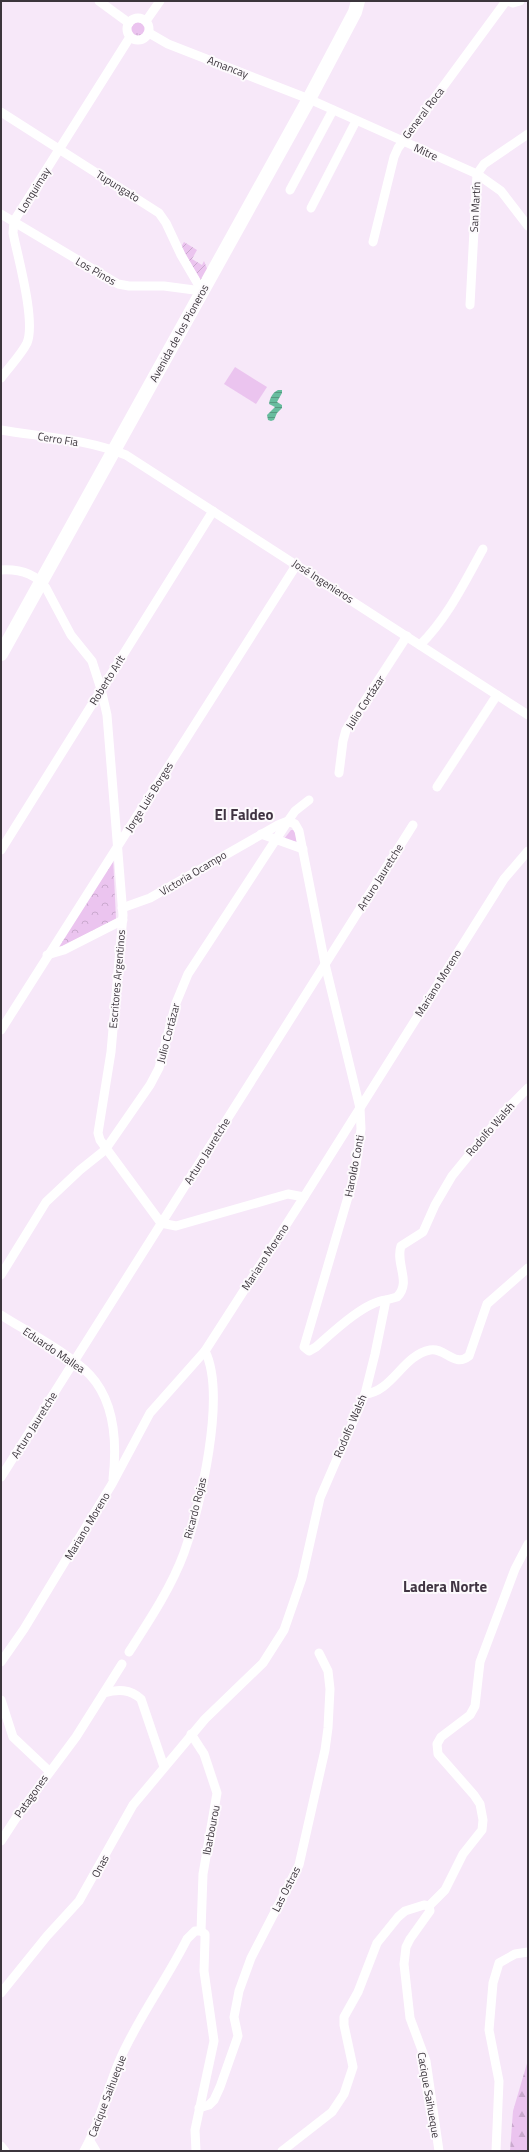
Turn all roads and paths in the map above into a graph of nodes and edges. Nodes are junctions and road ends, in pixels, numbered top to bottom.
1 (99, 1) edge
2 (160, 1) edge
3 (364, 1) edge
4 (507, 1) edge
5 (520, 1) edge
6 (524, 1) edge
7 (528, 4) edge
8 (356, 7) edge
9 (146, 21) junction
10 (129, 23) junction
11 (149, 33) junction
12 (130, 37) junction
13 (309, 99) junction
14 (333, 110) junction
15 (1, 112) edge
16 (356, 121) junction
17 (528, 134) edge
18 (402, 142) junction
19 (59, 149) junction
20 (477, 174) junction
21 (290, 190) dead end
22 (311, 208) dead end
23 (1, 214) edge
24 (14, 221) junction
25 (528, 226) edge
26 (373, 242) dead end
27 (202, 290) junction
28 (470, 305) dead end
29 (1, 378) edge
30 (1, 430) edge
31 (115, 451) junction
32 (214, 510) junction
33 (483, 549) dead end
34 (297, 564) junction
35 (1, 570) edge
36 (42, 582) junction
37 (407, 636) junction
38 (420, 645) junction
39 (1, 654) edge
40 (101, 689) junction
41 (497, 695) junction
42 (528, 715) edge
43 (339, 773) dead end
44 (437, 786) dead end
45 (309, 800) dead end
46 (288, 821) junction
47 (413, 825) dead end
48 (261, 834) junction
49 (277, 840) junction
50 (119, 844) junction
51 (303, 849) junction
52 (1, 850) edge
53 (528, 851) edge
54 (122, 908) junction
55 (123, 920) junction
56 (48, 956) junction
57 (325, 964) junction
58 (1, 1030) edge
59 (528, 1088) edge
60 (360, 1108) junction
61 (106, 1150) junction
62 (304, 1197) junction
63 (161, 1223) junction
64 (528, 1268) edge
65 (1, 1275) edge
66 (386, 1300) junction
67 (1, 1315) edge
68 (205, 1351) junction
69 (73, 1362) junction
70 (364, 1394) junction
71 (1, 1477) edge
72 (112, 1484) junction
73 (528, 1544) edge
74 (129, 1652) dead end
75 (319, 1652) dead end
76 (1, 1662) edge
77 (122, 1664) dead end
78 (104, 1693) junction
79 (1, 1700) edge
80 (191, 1734) junction
81 (164, 1766) junction
82 (49, 1771) junction
83 (1, 1841) edge
84 (429, 1906) junction
85 (202, 1931) junction
86 (528, 1952) edge
87 (1, 1993) edge
88 (199, 2108) junction
89 (90, 2140) junction
90 (84, 2151) edge
91 (96, 2151) edge
92 (196, 2151) edge
93 (282, 2151) edge
94 (439, 2151) edge
95 (496, 2151) edge

1 - 10 street
2 - 9 street
3 - 8 main road, Avenida de los Pioneros
4 - 5 street
4 - 18 street, General Roca
6 - 7 street
8 - 13 main road, Avenida de los Pioneros
9 - 10 street
9 - 11 street
10 - 12 street
11 - 12 street
11 - 13 street, Amancay
12 - 19 street, Lonquimay
13 - 14 street, Mitre
13 - 27 main road, Avenida de los Pioneros
14 - 16 street, Mitre
14 - 21 street
15 - 19 street, Tupungato
16 - 18 street, Mitre
16 - 22 street
17 - 20 street, San Martín
18 - 20 street, Mitre
18 - 26 street, General Roca
19 - 24 street, Lonquimay
19 - 27 street, Tupungato
20 - 25 street, Mitre
20 - 28 street, San Martín
23 - 24 street, Los Pinos
24 - 27 street, Los Pinos
24 - 29 street, Lonquimay
27 - 31 main road, Avenida de los Pioneros
30 - 31 street, Cerro Fia
31 - 32 street, José Ingenieros
31 - 36 main road, Avenida de los Pioneros
32 - 34 street, José Ingenieros
32 - 40 street, Roberto Arlt
33 - 38 street
34 - 37 street, José Ingenieros
34 - 50 street, Jorge Luis Borges
35 - 36 street
36 - 39 main road, Avenida de los Pioneros
36 - 40 street, Escritores Argentinos
37 - 38 street, José Ingenieros
37 - 43 street, Julio Cortázar
38 - 41 street, José Ingenieros
40 - 50 street, Escritores Argentinos
40 - 52 street, Roberto Arlt
41 - 42 street, José Ingenieros
41 - 44 street
45 - 46 street, Julio Cortázar
46 - 48 street, Victoria Ocampo
46 - 49 street, Julio Cortázar
46 - 51 street, Haroldo Conti
47 - 57 street, Arturo Jauretche
48 - 49 street
48 - 54 street, Victoria Ocampo
49 - 51 street
49 - 61 street, Julio Cortázar
50 - 54 street, Escritores Argentinos
50 - 56 street, Jorge Luis Borges
51 - 57 street, Haroldo Conti
53 - 60 street, Mariano Moreno
54 - 55 street, Escritores Argentinos
55 - 56 street
55 - 61 street, Escritores Argentinos
56 - 58 street, Jorge Luis Borges
57 - 60 street, Haroldo Conti
57 - 63 street, Arturo Jauretche
59 - 66 street, Rodolfo Walsh
60 - 62 street, Mariano Moreno
60 - 66 street, Haroldo Conti
61 - 63 street, Escritores Argentinos
61 - 65 street, Julio Cortázar
62 - 63 street
62 - 68 street, Mariano Moreno
63 - 69 street, Arturo Jauretche
64 - 70 street
66 - 70 street, Rodolfo Walsh
67 - 69 street, Eduardo Mallea
68 - 72 street, Mariano Moreno
68 - 74 street, Ricardo Rojas
69 - 71 street, Arturo Jauretche
69 - 72 street, Eduardo Mallea
70 - 80 street, Rodolfo Walsh
72 - 76 street, Mariano Moreno
73 - 84 street, Cacique Saihueque
75 - 88 street, Las Ostras
77 - 78 street
78 - 81 street
78 - 82 street
79 - 82 street
80 - 81 street, Onas
80 - 85 street, Ibarbourou
81 - 87 street, Onas
82 - 83 street, Patagones
84 - 93 street
84 - 94 street, Cacique Saihueque
85 - 88 street
85 - 89 street, Cacique Saihueque
86 - 95 street
88 - 92 street
89 - 90 street, Cacique Saihueque
89 - 91 street

